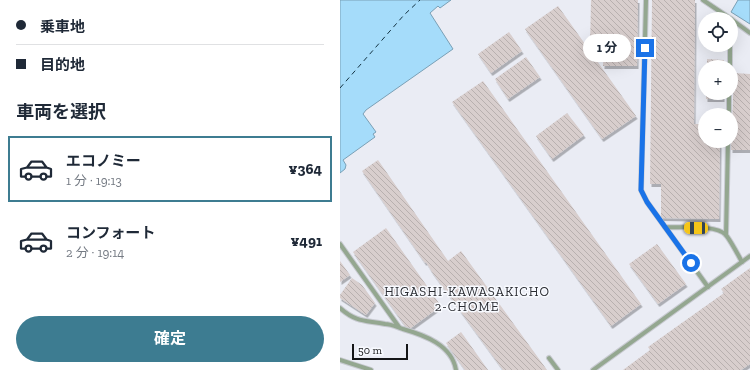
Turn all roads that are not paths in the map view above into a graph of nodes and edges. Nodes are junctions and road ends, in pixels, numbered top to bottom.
1 (646, 0) edge
2 (703, 0) edge
3 (721, 12) edge
4 (738, 24) edge
5 (750, 33) edge
6 (728, 148) edge
7 (665, 227) junction
8 (726, 235) junction
9 (340, 244) edge
10 (750, 256) edge
11 (742, 262) junction
12 (708, 287) junction
13 (340, 308) edge
14 (400, 328) junction
15 (549, 358) dead end
16 (340, 360) edge
17 (371, 370) edge
18 (456, 370) edge
19 (558, 370) edge
20 (593, 370) edge

1 - 7 lane
2 - 3 lane
4 - 5 lane
6 - 8 lane
7 - 8 lane
7 - 12 lane
8 - 11 lane
9 - 14 lane
10 - 11 lane
11 - 12 lane
12 - 20 lane
13 - 14 lane
14 - 18 lane
15 - 19 lane
16 - 17 lane

